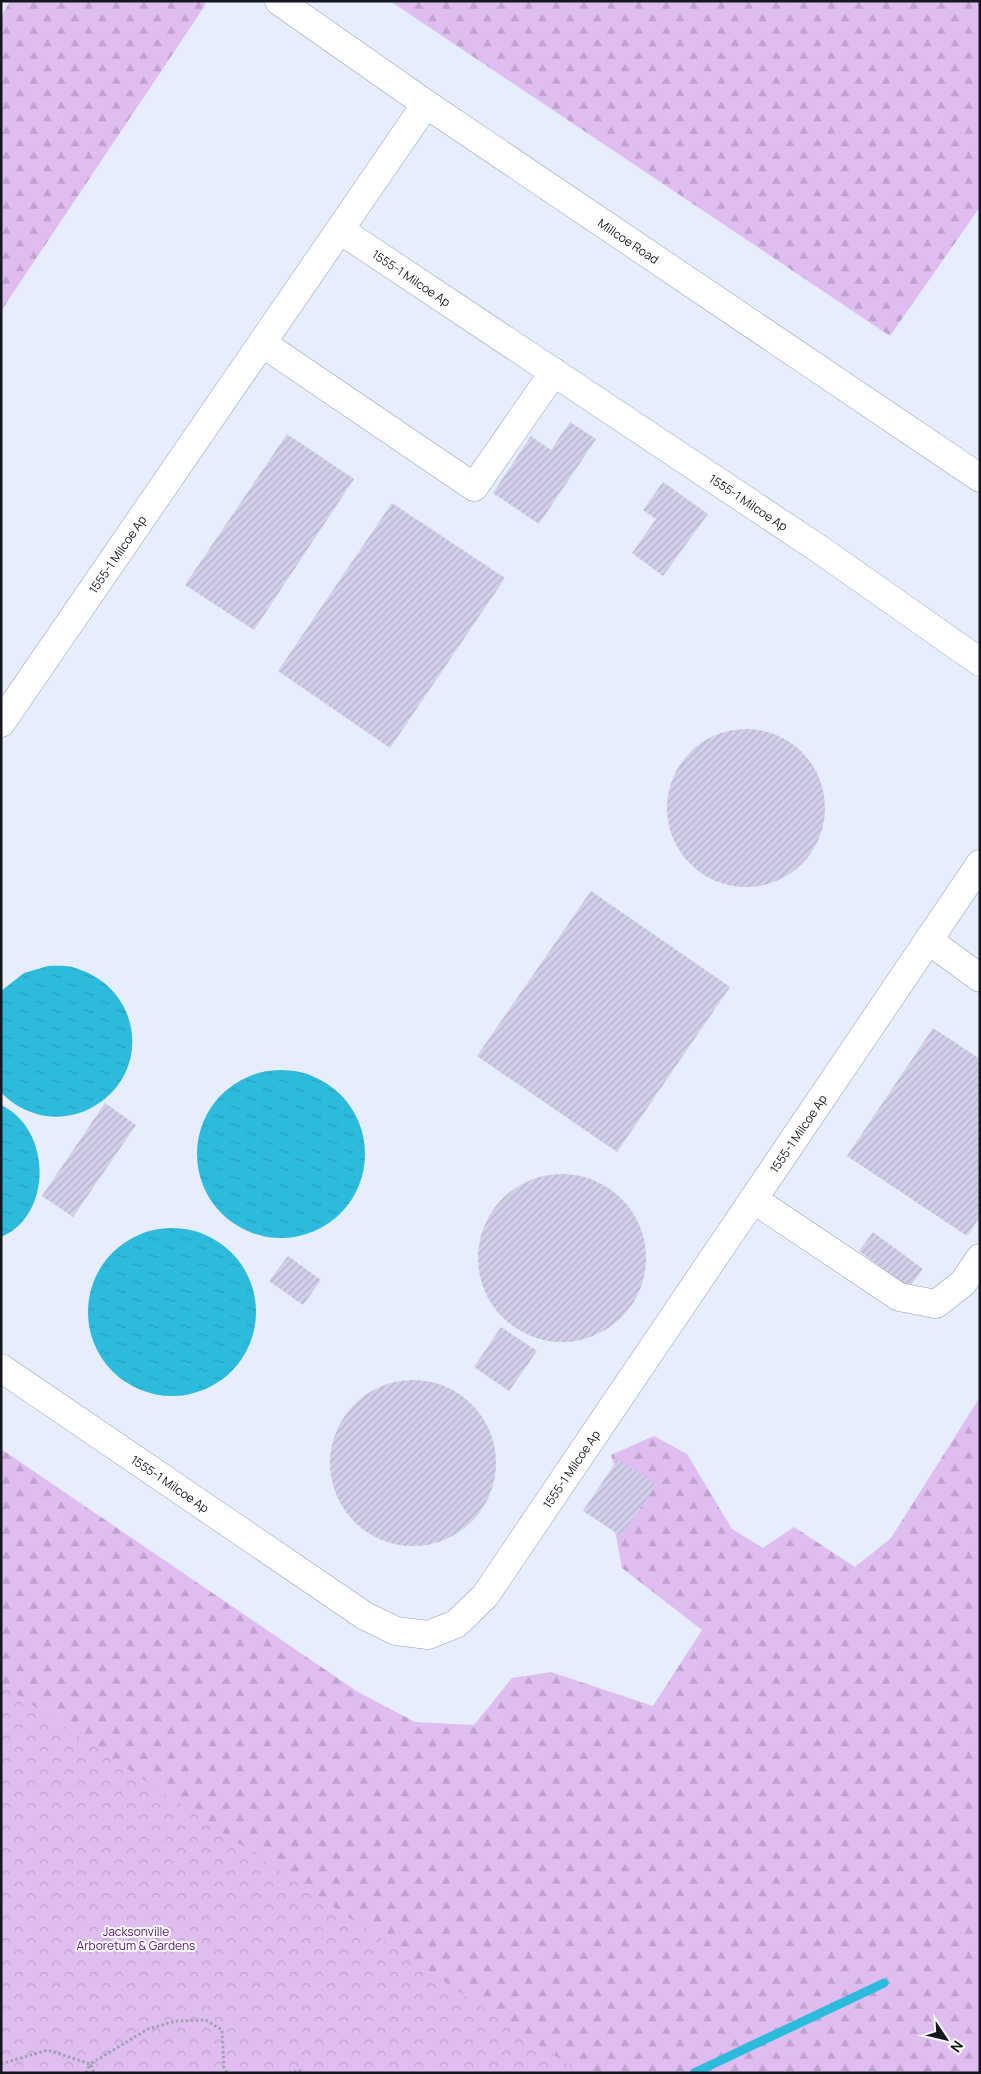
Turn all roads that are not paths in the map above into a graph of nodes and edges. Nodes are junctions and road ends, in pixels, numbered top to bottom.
1 (279, 1) edge
2 (426, 104) junction
3 (340, 230) junction
4 (262, 344) junction
5 (554, 372) junction
6 (980, 478) edge
7 (980, 662) edge
8 (1, 723) edge
9 (980, 864) edge
10 (928, 940) junction
11 (980, 978) edge
12 (753, 1199) junction
13 (980, 1258) edge
14 (1, 1368) edge

1 - 2 street, Millcoe Road
2 - 3 street
2 - 6 street, Millcoe Road
3 - 4 street, 1555-1 Milcoe Ap
3 - 5 street, 1555-1 Milcoe Ap
4 - 5 street
4 - 8 street, 1555-1 Milcoe Ap
5 - 7 street, 1555-1 Milcoe Ap
9 - 10 street, 1555-1 Milcoe Ap
10 - 11 street
10 - 12 street, 1555-1 Milcoe Ap
12 - 13 street
12 - 14 street, 1555-1 Milcoe Ap

